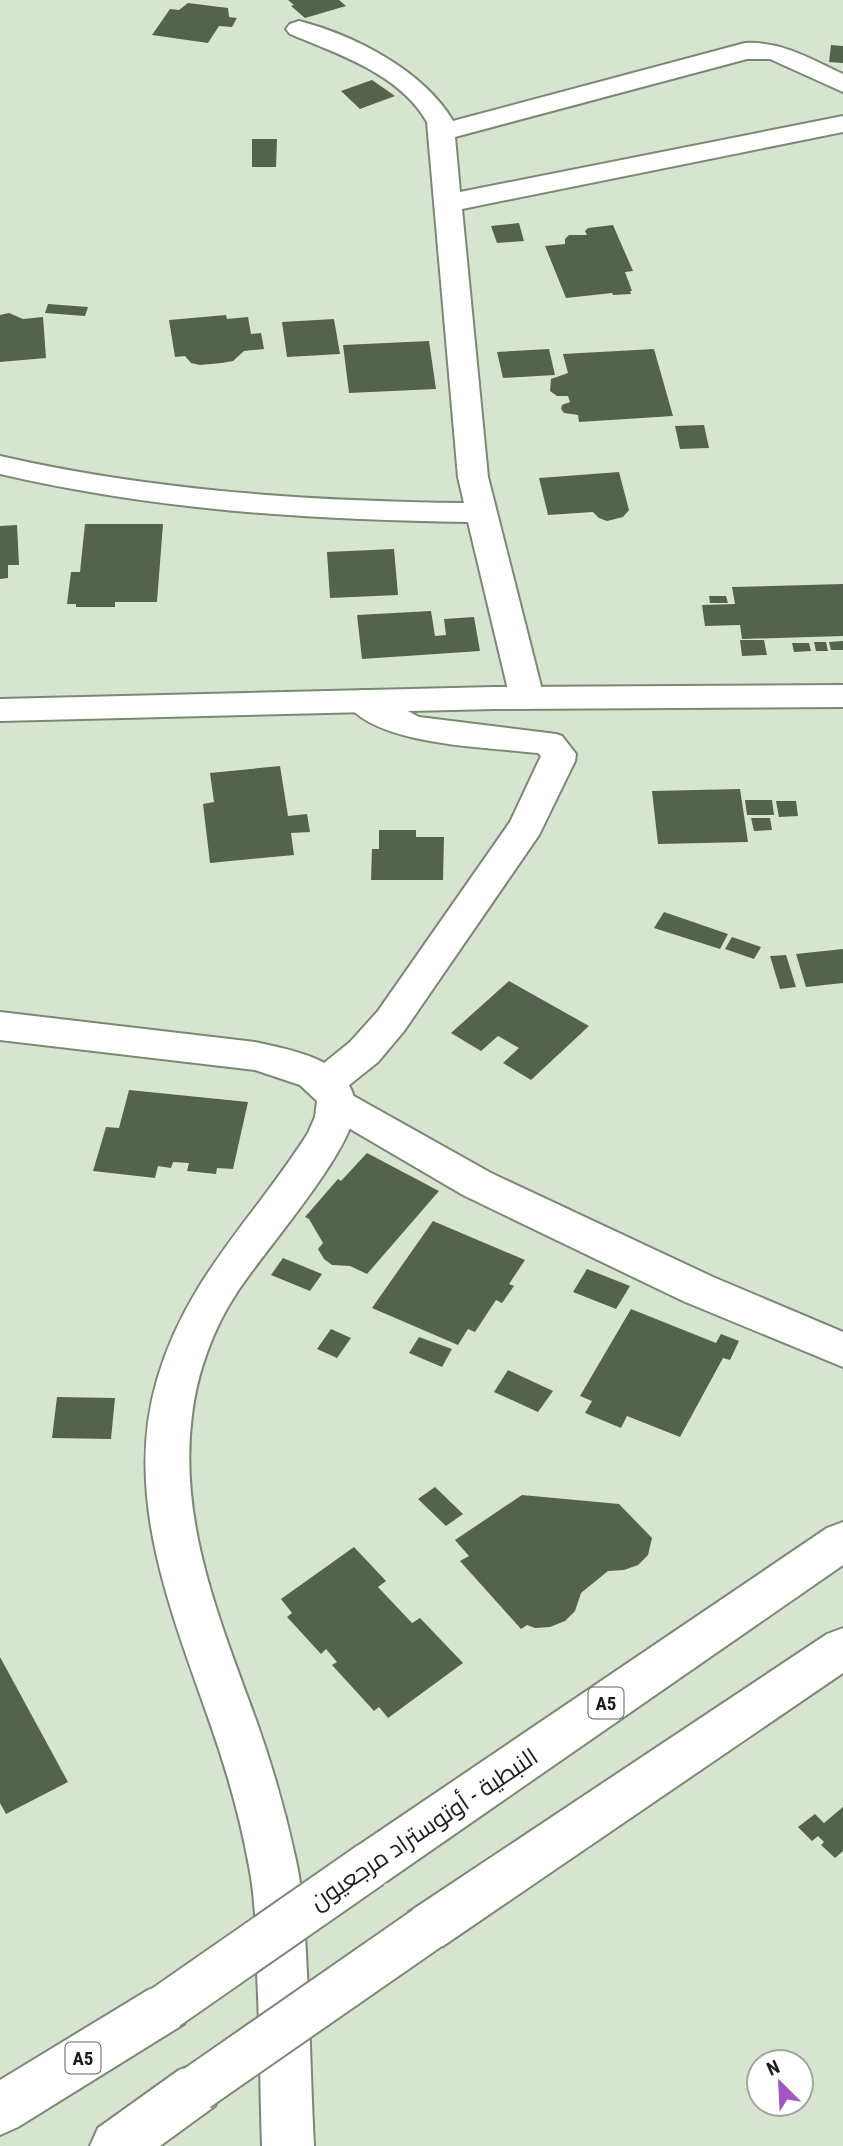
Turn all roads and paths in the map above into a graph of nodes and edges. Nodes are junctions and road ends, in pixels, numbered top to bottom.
1 (299, 29) dead end
2 (843, 84) edge
3 (843, 124) edge
4 (441, 132) junction
5 (450, 203) junction
6 (0, 465) edge
7 (482, 513) junction
8 (843, 696) edge
9 (527, 698) junction
10 (362, 701) junction
11 (0, 710) edge
12 (0, 1026) edge
13 (332, 1093) junction
14 (843, 1350) edge
15 (843, 1541) edge
16 (843, 1648) edge
17 (0, 2109) edge
18 (116, 2146) edge
19 (288, 2146) edge

1 - 4 main road
2 - 4 main road
3 - 5 main road
4 - 5 main road
5 - 7 main road
6 - 7 main road
7 - 9 main road
8 - 9 main road
9 - 10 main road
10 - 11 main road
10 - 13 main road
12 - 13 main road
13 - 14 main road
13 - 19 main road
15 - 17 main road, النبطية - أوتوستراد مرجعيون / A5, bridge
16 - 18 main road, bridge

